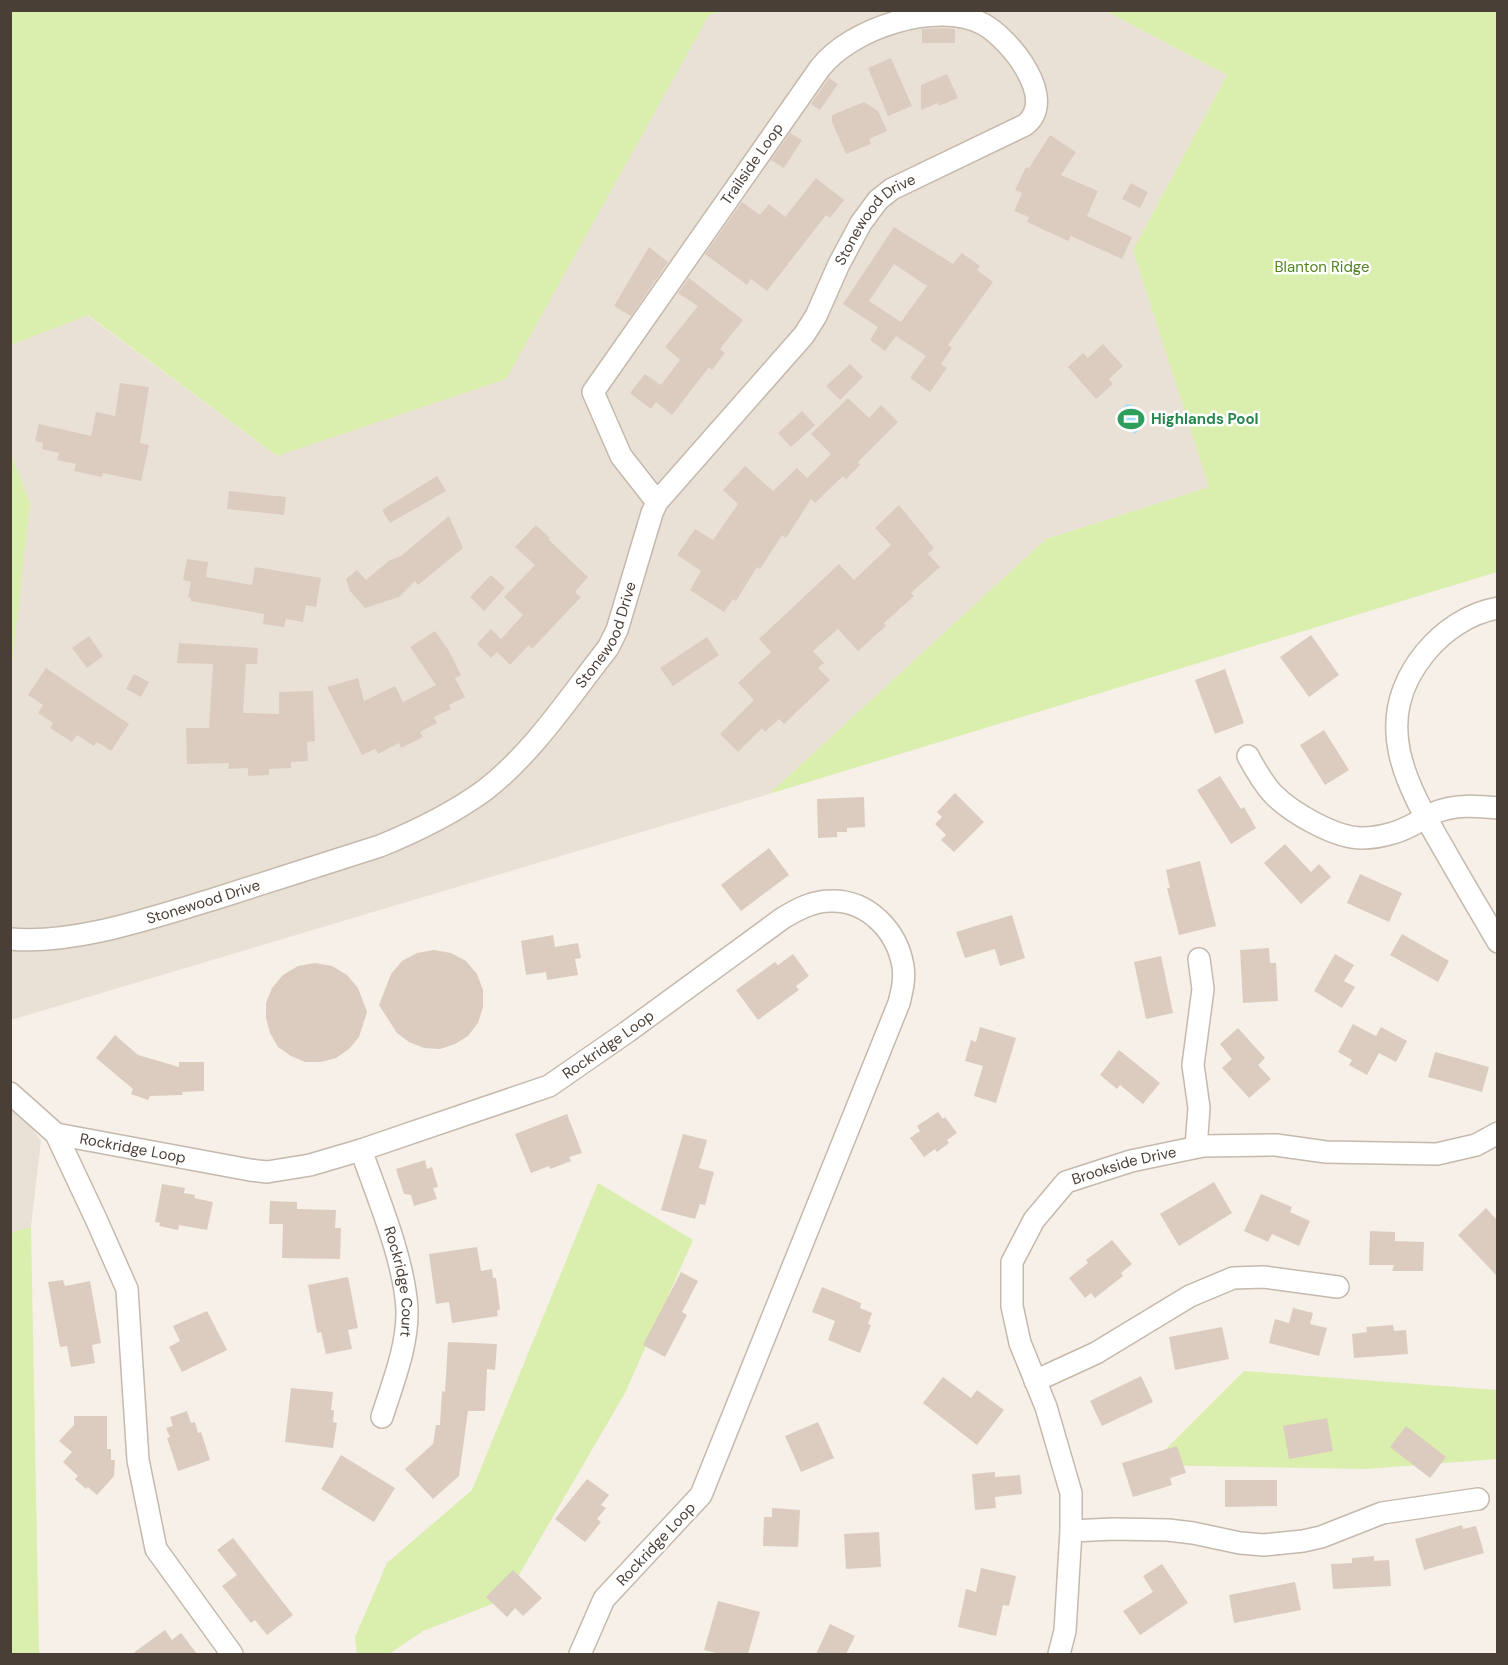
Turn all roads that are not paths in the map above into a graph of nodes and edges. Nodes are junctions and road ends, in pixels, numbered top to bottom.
1 (1035, 112) joint
2 (657, 502) junction
3 (1497, 608) edge
4 (1248, 756) dead end
5 (1497, 808) edge
6 (1426, 818) junction
7 (10, 939) edge
8 (1497, 942) edge
9 (1199, 959) dead end
10 (10, 1093) edge
11 (1497, 1133) edge
12 (56, 1134) junction
13 (119, 1146) junction
14 (1196, 1148) junction
15 (361, 1150) junction
16 (83, 1192) junction
17 (1338, 1287) dead end
18 (1035, 1381) junction
19 (382, 1417) dead end
20 (1478, 1499) dead end
21 (1071, 1531) junction
22 (232, 1654) edge
23 (580, 1654) edge
24 (1059, 1654) edge

1 - 2 street, Stonewood Drive
1 - 2 street, Trailside Loop
2 - 7 street, Stonewood Drive
3 - 6 street
4 - 6 street
5 - 6 street
6 - 8 street
9 - 14 street
10 - 12 street
11 - 14 street, Brookside Drive
12 - 13 street, Rockridge Loop
12 - 16 street, Rockridge Loop
13 - 15 street, Rockridge Loop
13 - 16 street
14 - 18 street, Brookside Drive
15 - 19 street, Rockridge Court
15 - 23 street, Rockridge Loop
16 - 22 street, Rockridge Loop
17 - 18 street
18 - 21 street, Brookside Drive
20 - 21 street
21 - 24 street, Brookside Drive

